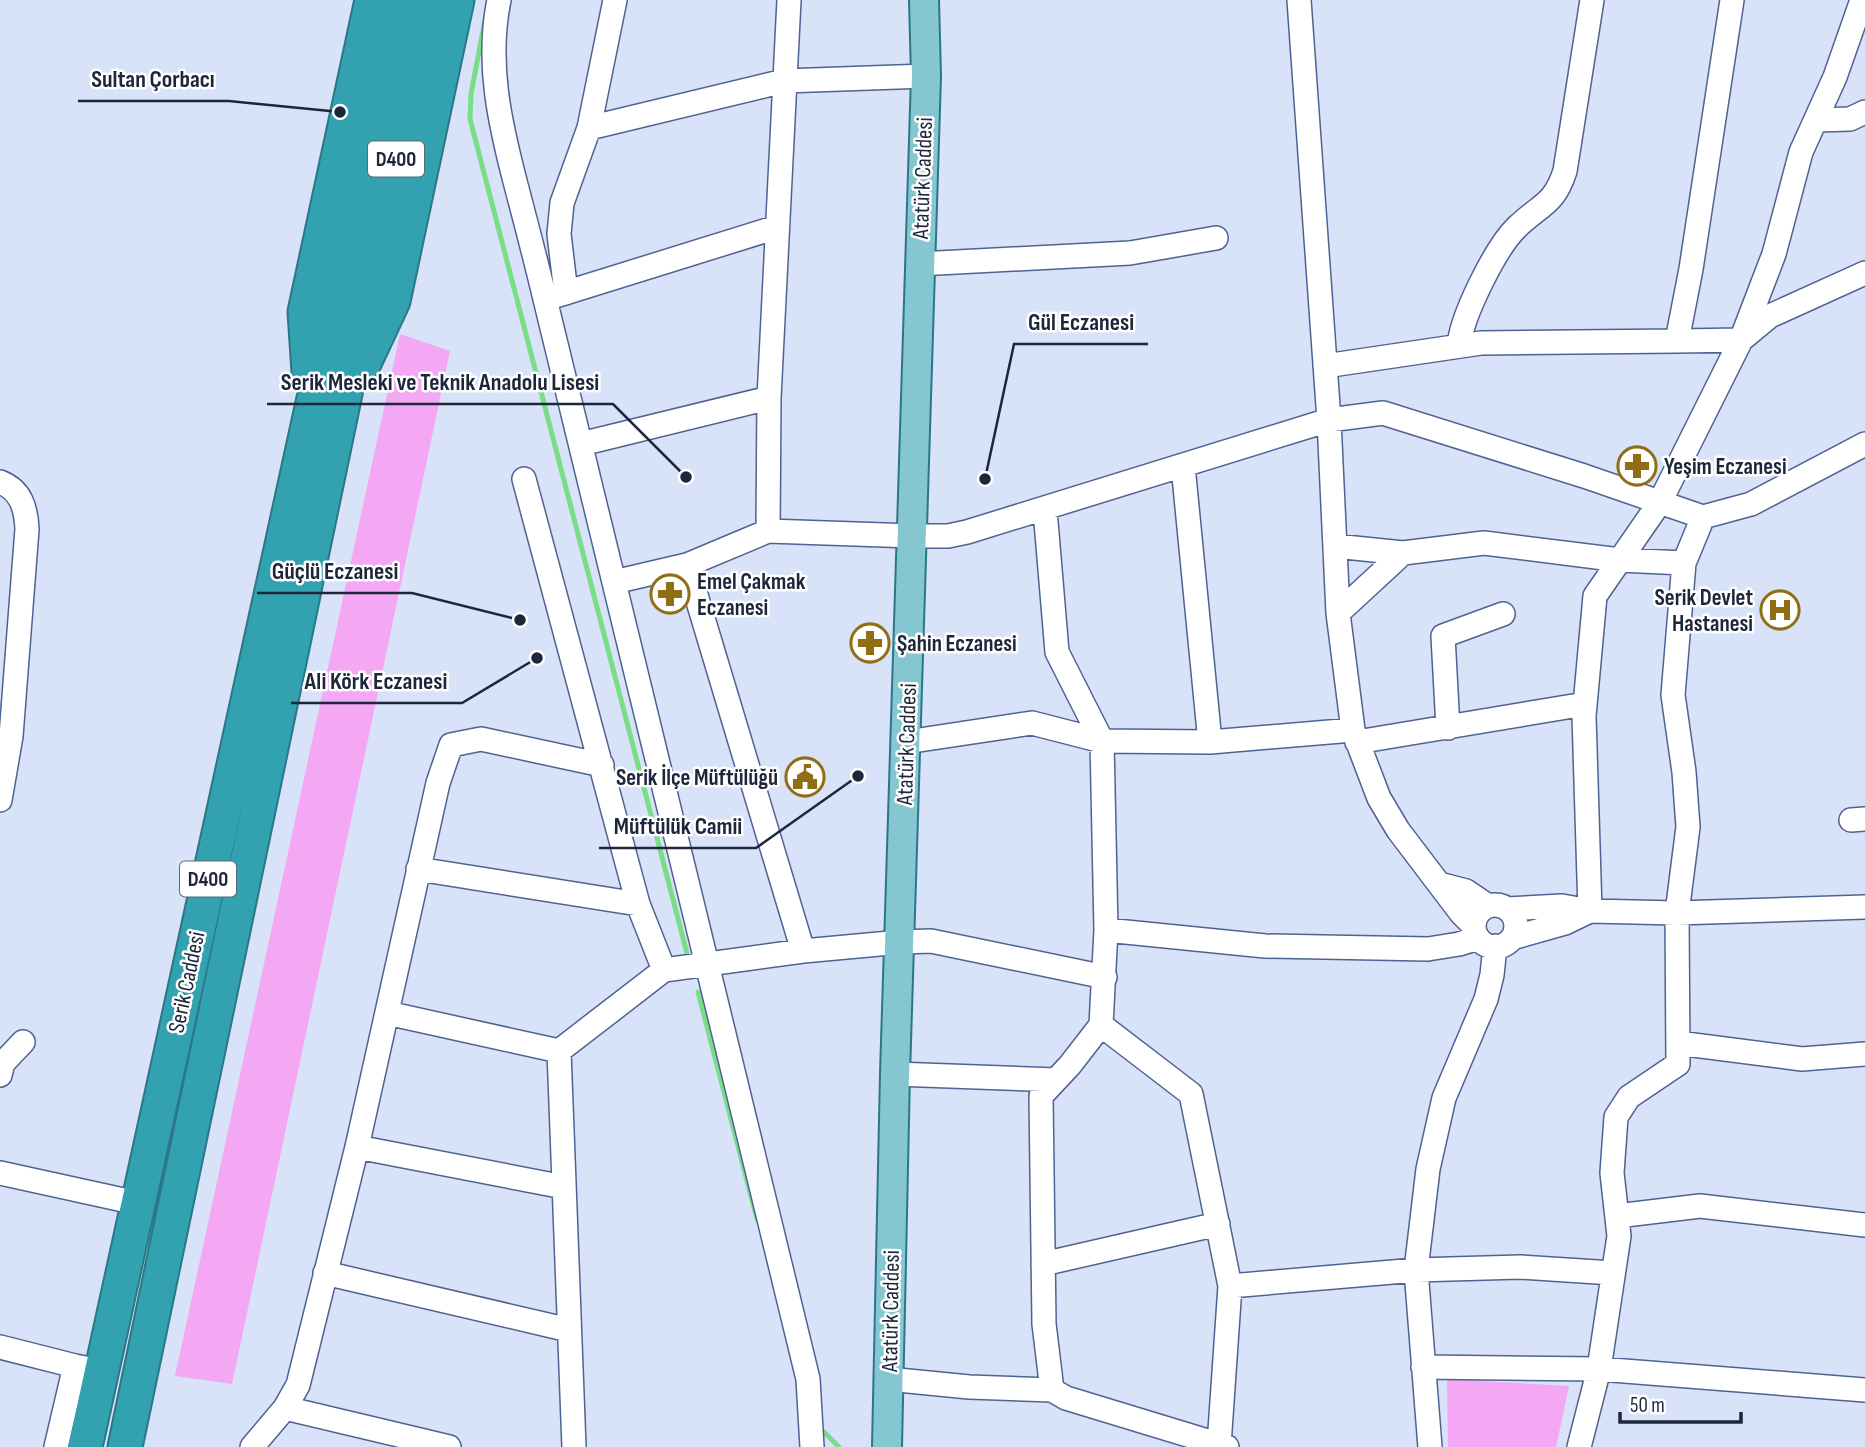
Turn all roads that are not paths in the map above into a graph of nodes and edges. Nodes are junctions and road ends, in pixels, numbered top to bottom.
1 (372, 0) edge
2 (401, 0) edge
3 (431, 0) edge
4 (457, 0) edge
5 (499, 0) edge
6 (615, 0) edge
7 (789, 0) edge
8 (924, 0) edge
9 (1299, 0) edge
10 (1592, 0) edge
11 (1732, 0) edge
12 (1863, 0) edge
13 (926, 76) junction
14 (784, 81) junction
15 (1865, 112) edge
16 (1816, 120) junction
17 (589, 128) junction
18 (777, 227) junction
19 (1216, 238) dead end
20 (919, 264) junction
21 (1865, 273) edge
22 (556, 296) junction
23 (347, 314) junction
24 (1741, 340) junction
25 (1677, 341) junction
26 (1459, 346) junction
27 (1325, 366) junction
28 (769, 398) junction
29 (326, 414) junction
30 (1329, 420) junction
31 (581, 444) junction
32 (1865, 444) edge
33 (1183, 466) junction
34 (524, 479) dead end
35 (0, 482) edge
36 (1660, 502) junction
37 (1045, 510) junction
38 (1703, 517) junction
39 (768, 531) junction
40 (913, 536) junction
41 (1335, 546) junction
42 (1403, 553) junction
43 (1620, 560) junction
44 (1684, 563) junction
45 (687, 565) junction
46 (614, 582) junction
47 (1338, 613) junction
48 (1503, 614) dead end
49 (1585, 704) junction
50 (1448, 728) junction
51 (1355, 736) junction
52 (1102, 741) junction
53 (906, 742) junction
54 (1210, 742) junction
55 (602, 765) junction
56 (0, 800) edge
57 (418, 869) junction
58 (1439, 884) junction
59 (638, 904) junction
60 (1498, 907) junction
61 (1865, 907) edge
62 (1590, 911) junction
63 (1677, 913) junction
64 (1106, 930) junction
65 (1489, 937) junction
66 (901, 942) junction
67 (803, 951) junction
68 (708, 965) junction
69 (664, 970) junction
70 (1105, 977) junction
71 (387, 1013) junction
72 (1101, 1025) junction
73 (23, 1042) dead end
74 (1678, 1043) junction
75 (559, 1051) junction
76 (1865, 1054) edge
77 (895, 1074) junction
78 (0, 1075) edge
79 (1056, 1080) junction
80 (357, 1147) junction
81 (0, 1173) edge
82 (564, 1187) junction
83 (137, 1203) junction
84 (1617, 1216) junction
85 (1218, 1224) junction
86 (1865, 1225) edge
87 (1043, 1264) junction
88 (1416, 1270) junction
89 (325, 1273) junction
90 (1613, 1273) junction
91 (1230, 1286) junction
92 (119, 1296) junction
93 (569, 1330) junction
94 (0, 1347) edge
95 (1423, 1367) junction
96 (89, 1368) junction
97 (1599, 1369) junction
98 (888, 1379) junction
99 (1052, 1390) junction
100 (1865, 1390) edge
101 (285, 1408) junction
102 (1154, 1437) edge
103 (1223, 1446) edge
104 (56, 1447) edge
105 (85, 1447) edge
106 (102, 1447) edge
107 (125, 1447) edge
108 (252, 1447) edge
109 (449, 1447) edge
110 (574, 1447) edge
111 (812, 1447) edge
112 (887, 1447) edge
113 (1430, 1447) edge
114 (1579, 1447) edge

1 - 29 highway
2 - 23 highway, D400
3 - 23 highway, D400
4 - 29 highway
5 - 22 street
6 - 17 street
7 - 14 street
8 - 13 main road, Atatürk Caddesi
9 - 27 street
10 - 26 street
11 - 25 street
12 - 16 street
13 - 14 street
13 - 20 main road, Atatürk Caddesi
14 - 17 street
14 - 18 street
15 - 16 street
16 - 24 street
17 - 22 street
18 - 22 street
18 - 28 street
19 - 20 street
20 - 40 main road, Atatürk Caddesi
21 - 24 street
22 - 31 street
23 - 29 highway, Serik Caddesi / D400
24 - 25 street
24 - 36 street
25 - 26 street
26 - 27 street
27 - 30 street
28 - 31 street
28 - 39 street
29 - 83 highway, Serik Caddesi / D400
29 - 107 highway, Serik Caddesi / D400
30 - 33 street
30 - 36 street
30 - 41 street
31 - 46 street
32 - 38 street
33 - 37 street
33 - 54 street
34 - 55 street
35 - 56 street
36 - 38 street
36 - 43 street
37 - 40 street
37 - 52 street
38 - 44 street
39 - 40 street
39 - 45 street
40 - 53 main road, Atatürk Caddesi
41 - 42 street
41 - 47 street
42 - 43 street
42 - 47 street
43 - 44 street
43 - 49 street
44 - 63 street
45 - 46 street
45 - 67 street
46 - 68 street
47 - 51 street
48 - 50 street
49 - 50 street
49 - 62 street
50 - 51 street
51 - 54 street
51 - 58 street
52 - 53 street
52 - 54 street
52 - 64 street
53 - 66 main road, Atatürk Caddesi
55 - 57 street
55 - 59 street
57 - 59 street
57 - 71 street
58 - 60 street
58 - 65 street
59 - 69 street
60 - 62 street
60 - 65 street
60 - 65 street
61 - 63 street
62 - 63 street
62 - 65 street
63 - 74 street
64 - 65 street
64 - 70 street
65 - 88 street
66 - 67 street
66 - 70 street
66 - 77 main road, Atatürk Caddesi
67 - 68 street
68 - 69 street
68 - 111 street
69 - 75 street
70 - 72 street
71 - 75 street
71 - 80 street
72 - 79 street
72 - 85 street
73 - 78 street
74 - 76 street
74 - 84 street
75 - 82 street
77 - 79 street
77 - 98 main road, Atatürk Caddesi
79 - 87 street
80 - 82 street
80 - 89 street
81 - 83 street
82 - 93 street
83 - 92 highway, Serik Caddesi / D400
84 - 86 street
84 - 90 street
85 - 87 street
85 - 91 street
87 - 99 street
88 - 90 street
88 - 91 street
88 - 95 street
89 - 93 street
89 - 101 street
90 - 97 street
91 - 103 street
92 - 96 highway, Serik Caddesi / D400
92 - 106 highway
93 - 110 street
94 - 96 street
95 - 97 street
95 - 113 street
96 - 104 street
96 - 105 highway, Serik Caddesi / D400
97 - 100 street
97 - 114 street
98 - 99 street
98 - 112 main road, Atatürk Caddesi
99 - 102 street
101 - 108 street
101 - 109 street
102 - 103 street

